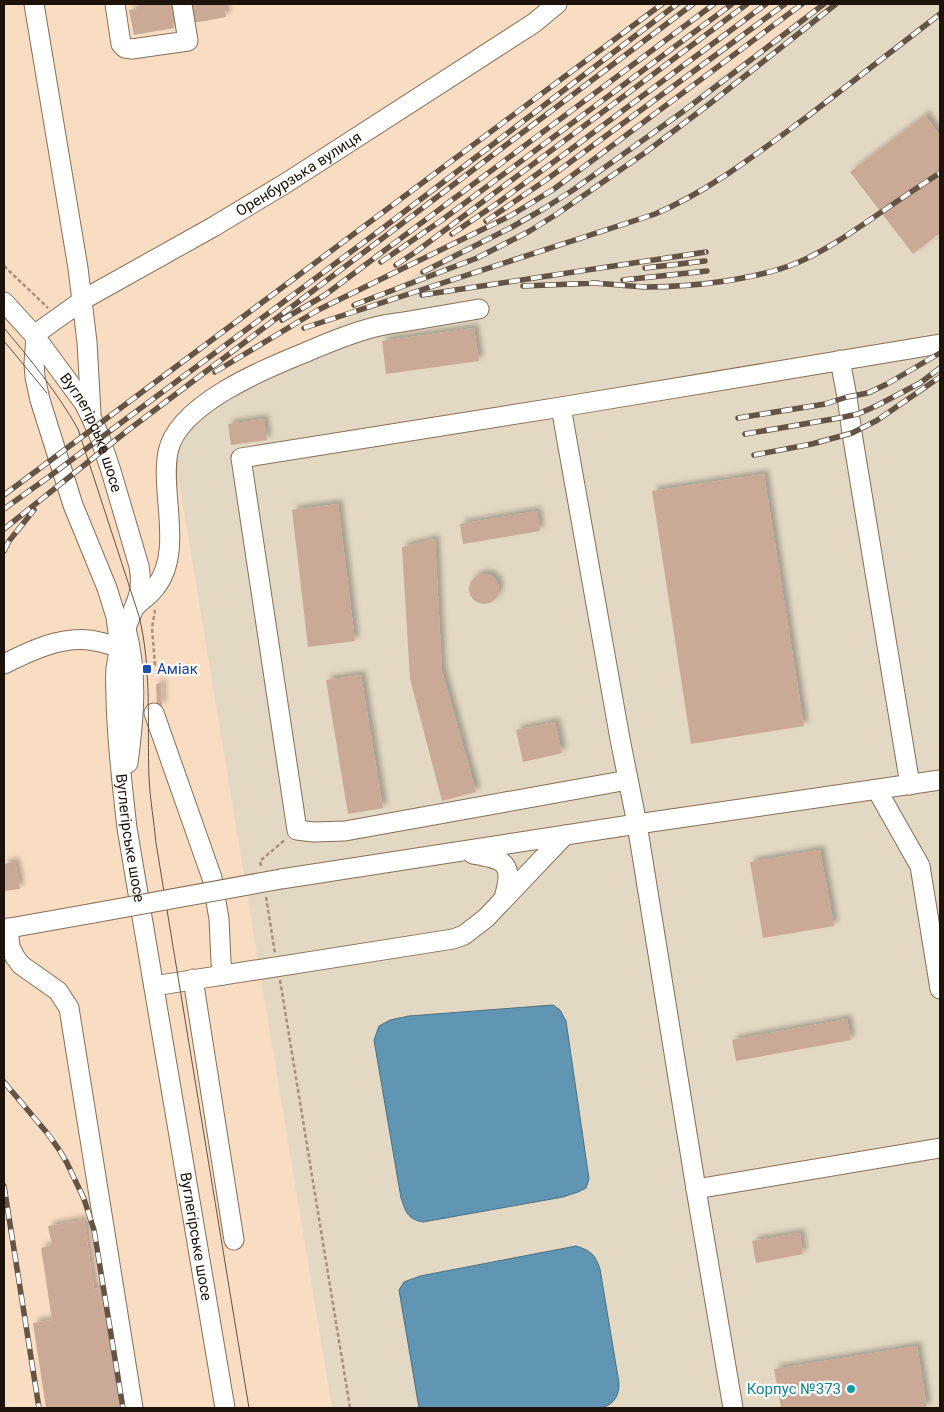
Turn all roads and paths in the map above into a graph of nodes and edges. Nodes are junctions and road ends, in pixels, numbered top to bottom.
1 (34, 4) edge
2 (115, 4) edge
3 (182, 4) edge
4 (557, 4) edge
5 (4, 266) edge
6 (83, 300) junction
7 (4, 302) edge
8 (479, 309) dead end
9 (59, 317) junction
10 (35, 336) junction
11 (940, 344) edge
12 (840, 360) junction
13 (561, 407) junction
14 (91, 417) junction
15 (161, 580) junction
16 (136, 606) junction
17 (126, 628) junction
18 (120, 647) junction
19 (4, 664) edge
20 (147, 669) dead end
21 (154, 713) dead end
22 (628, 780) junction
23 (940, 780) edge
24 (910, 785) junction
25 (122, 787) junction
26 (876, 790) junction
27 (637, 824) junction
28 (297, 830) junction
29 (565, 835) junction
30 (457, 852) junction
31 (262, 871) dead end
32 (265, 890) dead end
33 (504, 898) junction
34 (6, 928) edge
35 (278, 966) junction
36 (223, 975) junction
37 (193, 979) junction
38 (154, 986) junction
39 (940, 989) edge
40 (940, 1148) edge
41 (696, 1189) junction
42 (234, 1240) dead end
43 (134, 1408) edge
44 (225, 1408) edge
45 (350, 1408) edge
46 (734, 1408) edge

1 - 6 street
2 - 3 street
4 - 6 street, Оренбурзька вулиця
5 - 9 path
6 - 9 street, Оренбурзька вулиця
6 - 14 street
7 - 10 street, Вуглегірське шосе
8 - 15 street
9 - 10 street, Оренбурзька вулиця
10 - 14 street, Вуглегірське шосе
10 - 18 street
11 - 12 street
12 - 13 street
12 - 24 street
13 - 22 street
13 - 28 street
14 - 16 street, Вуглегірське шосе
15 - 16 street
15 - 20 path
16 - 17 street, Вуглегірське шосе
17 - 18 street, Вуглегірське шосе
17 - 25 street
18 - 19 street
18 - 25 street, Вуглегірське шосе
21 - 36 street
22 - 27 street
22 - 28 street
23 - 24 street
24 - 26 street
25 - 38 street, Вуглегірське шосе
26 - 27 street
26 - 39 street
27 - 29 street
27 - 41 street
28 - 31 path
29 - 30 street
29 - 33 street
30 - 33 street
30 - 34 street, bridge
32 - 35 path
33 - 35 street
34 - 43 street
35 - 36 street
35 - 45 path
36 - 37 street
37 - 38 street
37 - 42 street
38 - 44 street, Вуглегірське шосе
40 - 41 street
41 - 46 street

